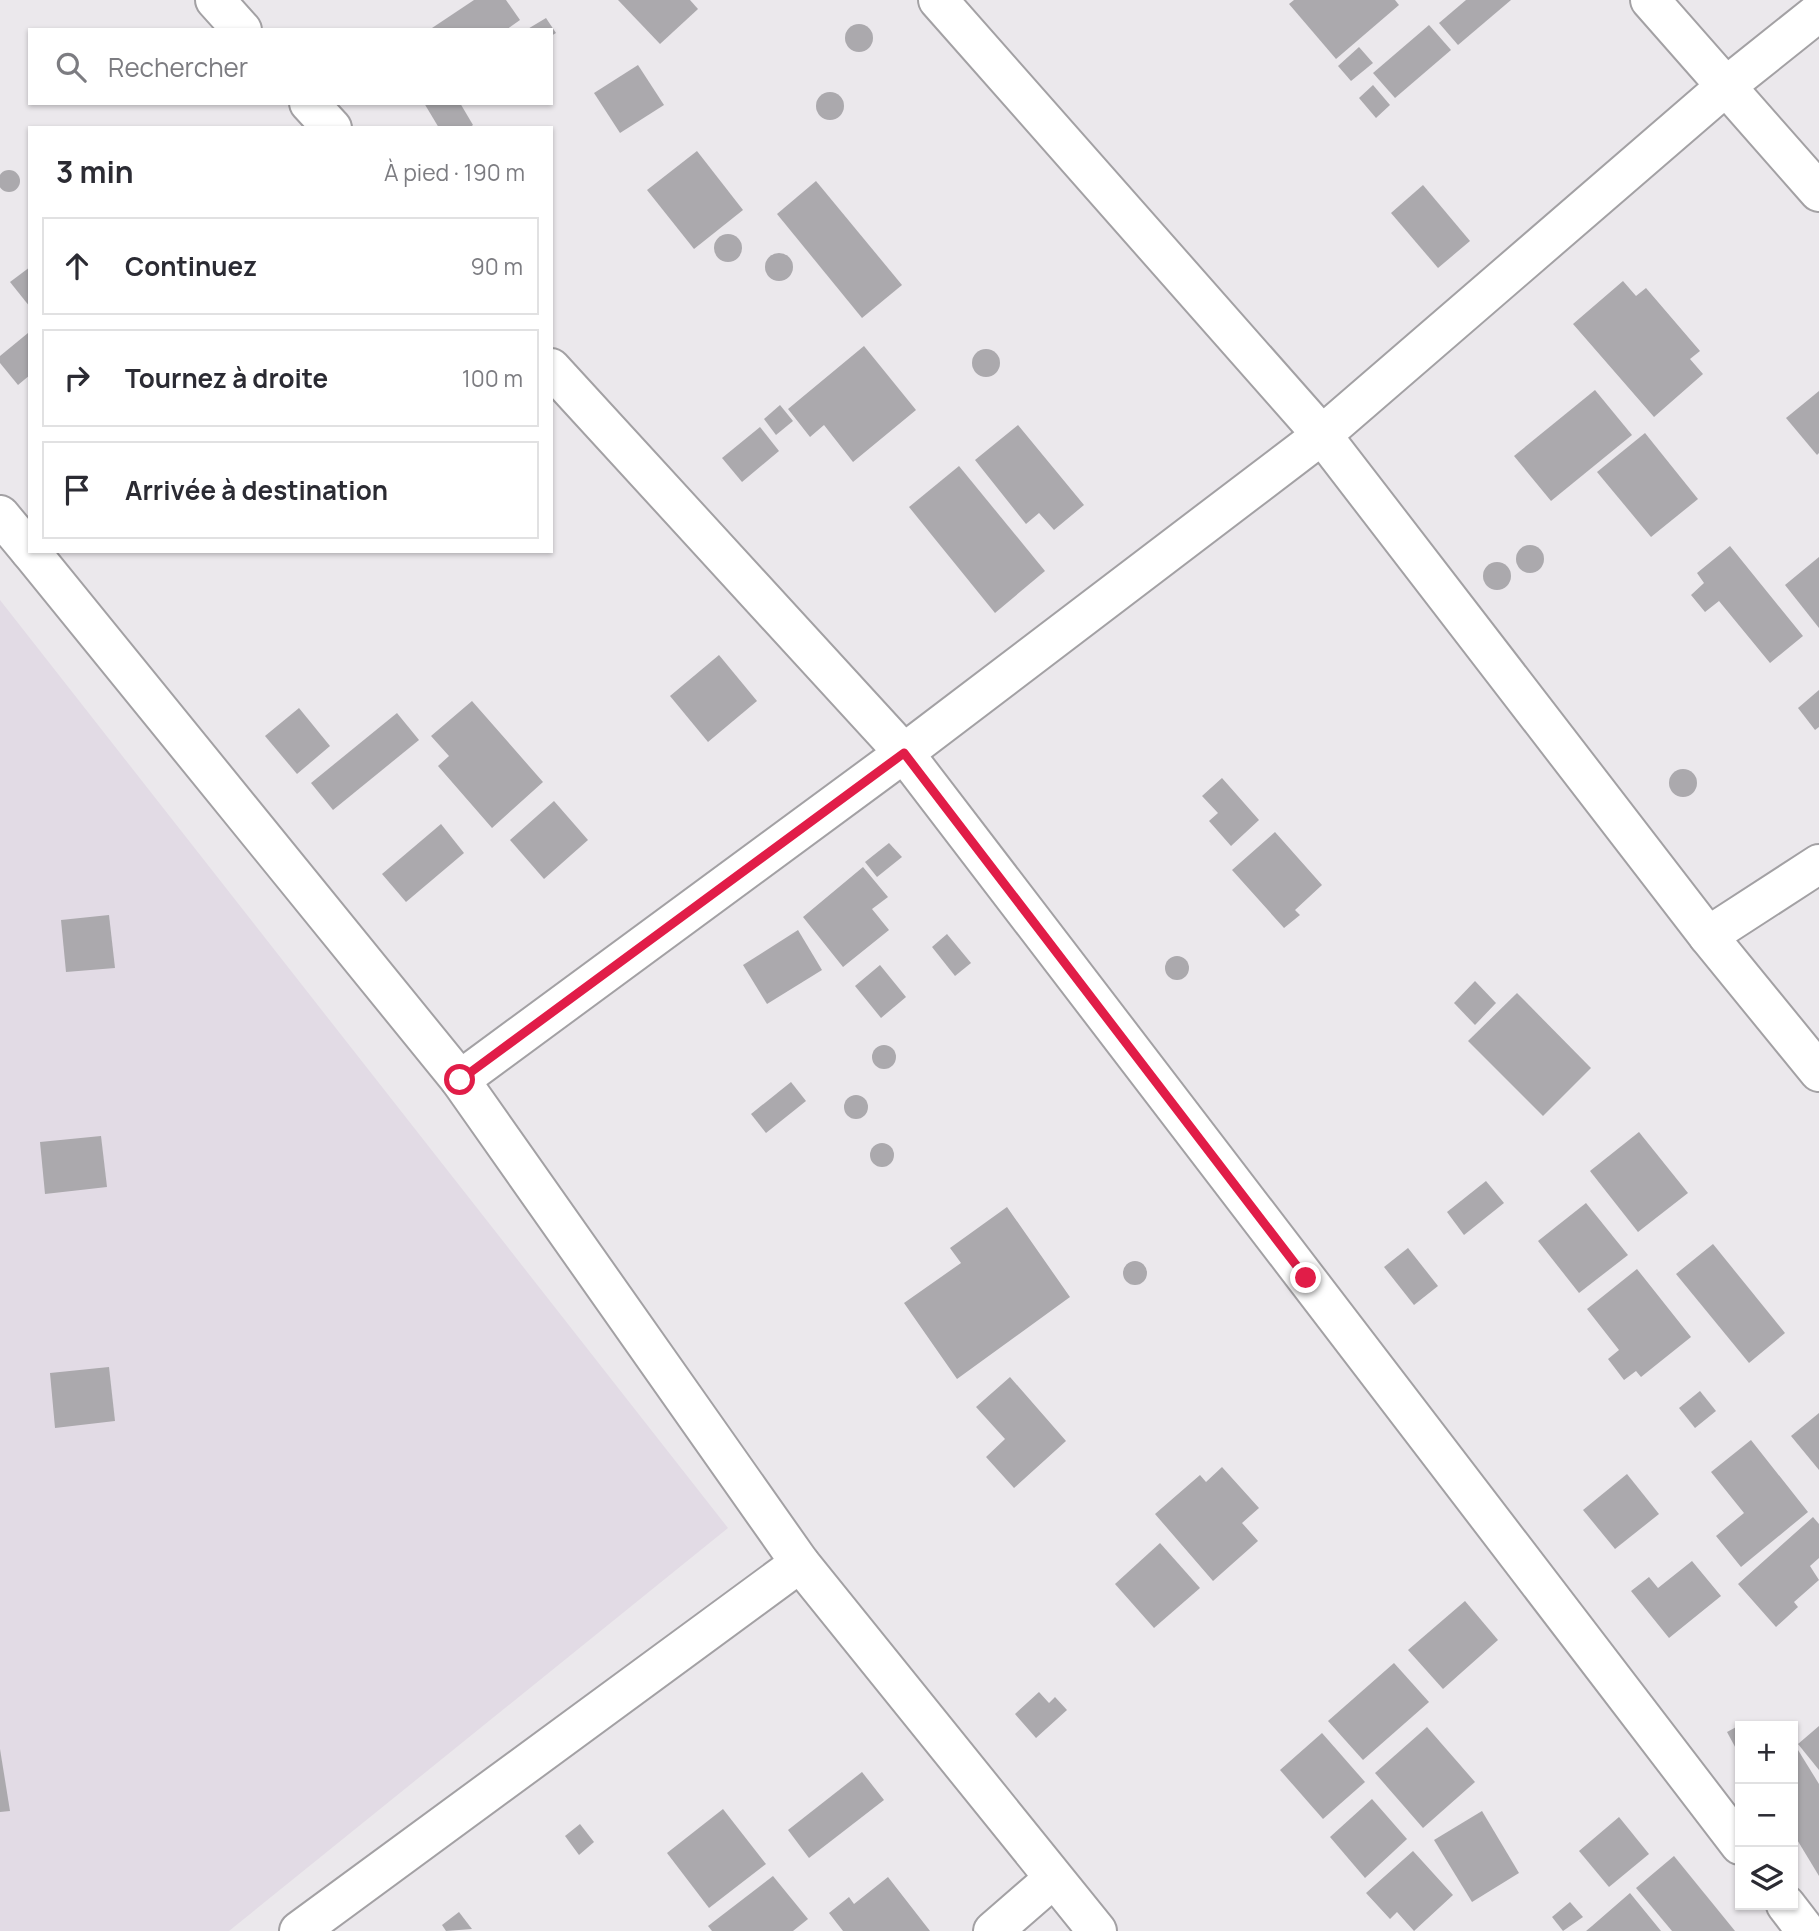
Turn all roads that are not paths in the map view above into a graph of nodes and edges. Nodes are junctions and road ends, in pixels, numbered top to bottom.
1 (215, 0) edge
2 (938, 0) edge
3 (1650, 0) edge
4 (1819, 12) edge
5 (240, 28) edge
6 (1725, 87) junction
7 (311, 105) edge
8 (330, 126) edge
9 (1819, 192) edge
10 (553, 370) edge
11 (1322, 435) junction
12 (0, 515) edge
13 (28, 549) edge
14 (32, 553) edge
15 (904, 753) junction
16 (1819, 864) edge
17 (1708, 936) junction
18 (1819, 1072) edge
19 (460, 1080) junction
20 (800, 1563) junction
21 (1735, 1838) edge
22 (1053, 1879) junction
23 (1790, 1910) edge
24 (299, 1931) edge
25 (993, 1931) edge
26 (1097, 1931) edge
27 (1806, 1931) edge

1 - 5 street
2 - 11 street
3 - 6 street
4 - 6 street
6 - 9 street
6 - 11 street
7 - 8 street
10 - 15 street
11 - 15 street
11 - 17 street
12 - 13 street
14 - 19 street
15 - 19 street
15 - 21 street
16 - 17 street
17 - 18 street
19 - 20 street
20 - 22 street
20 - 24 street
22 - 25 street
22 - 26 street
23 - 27 street

